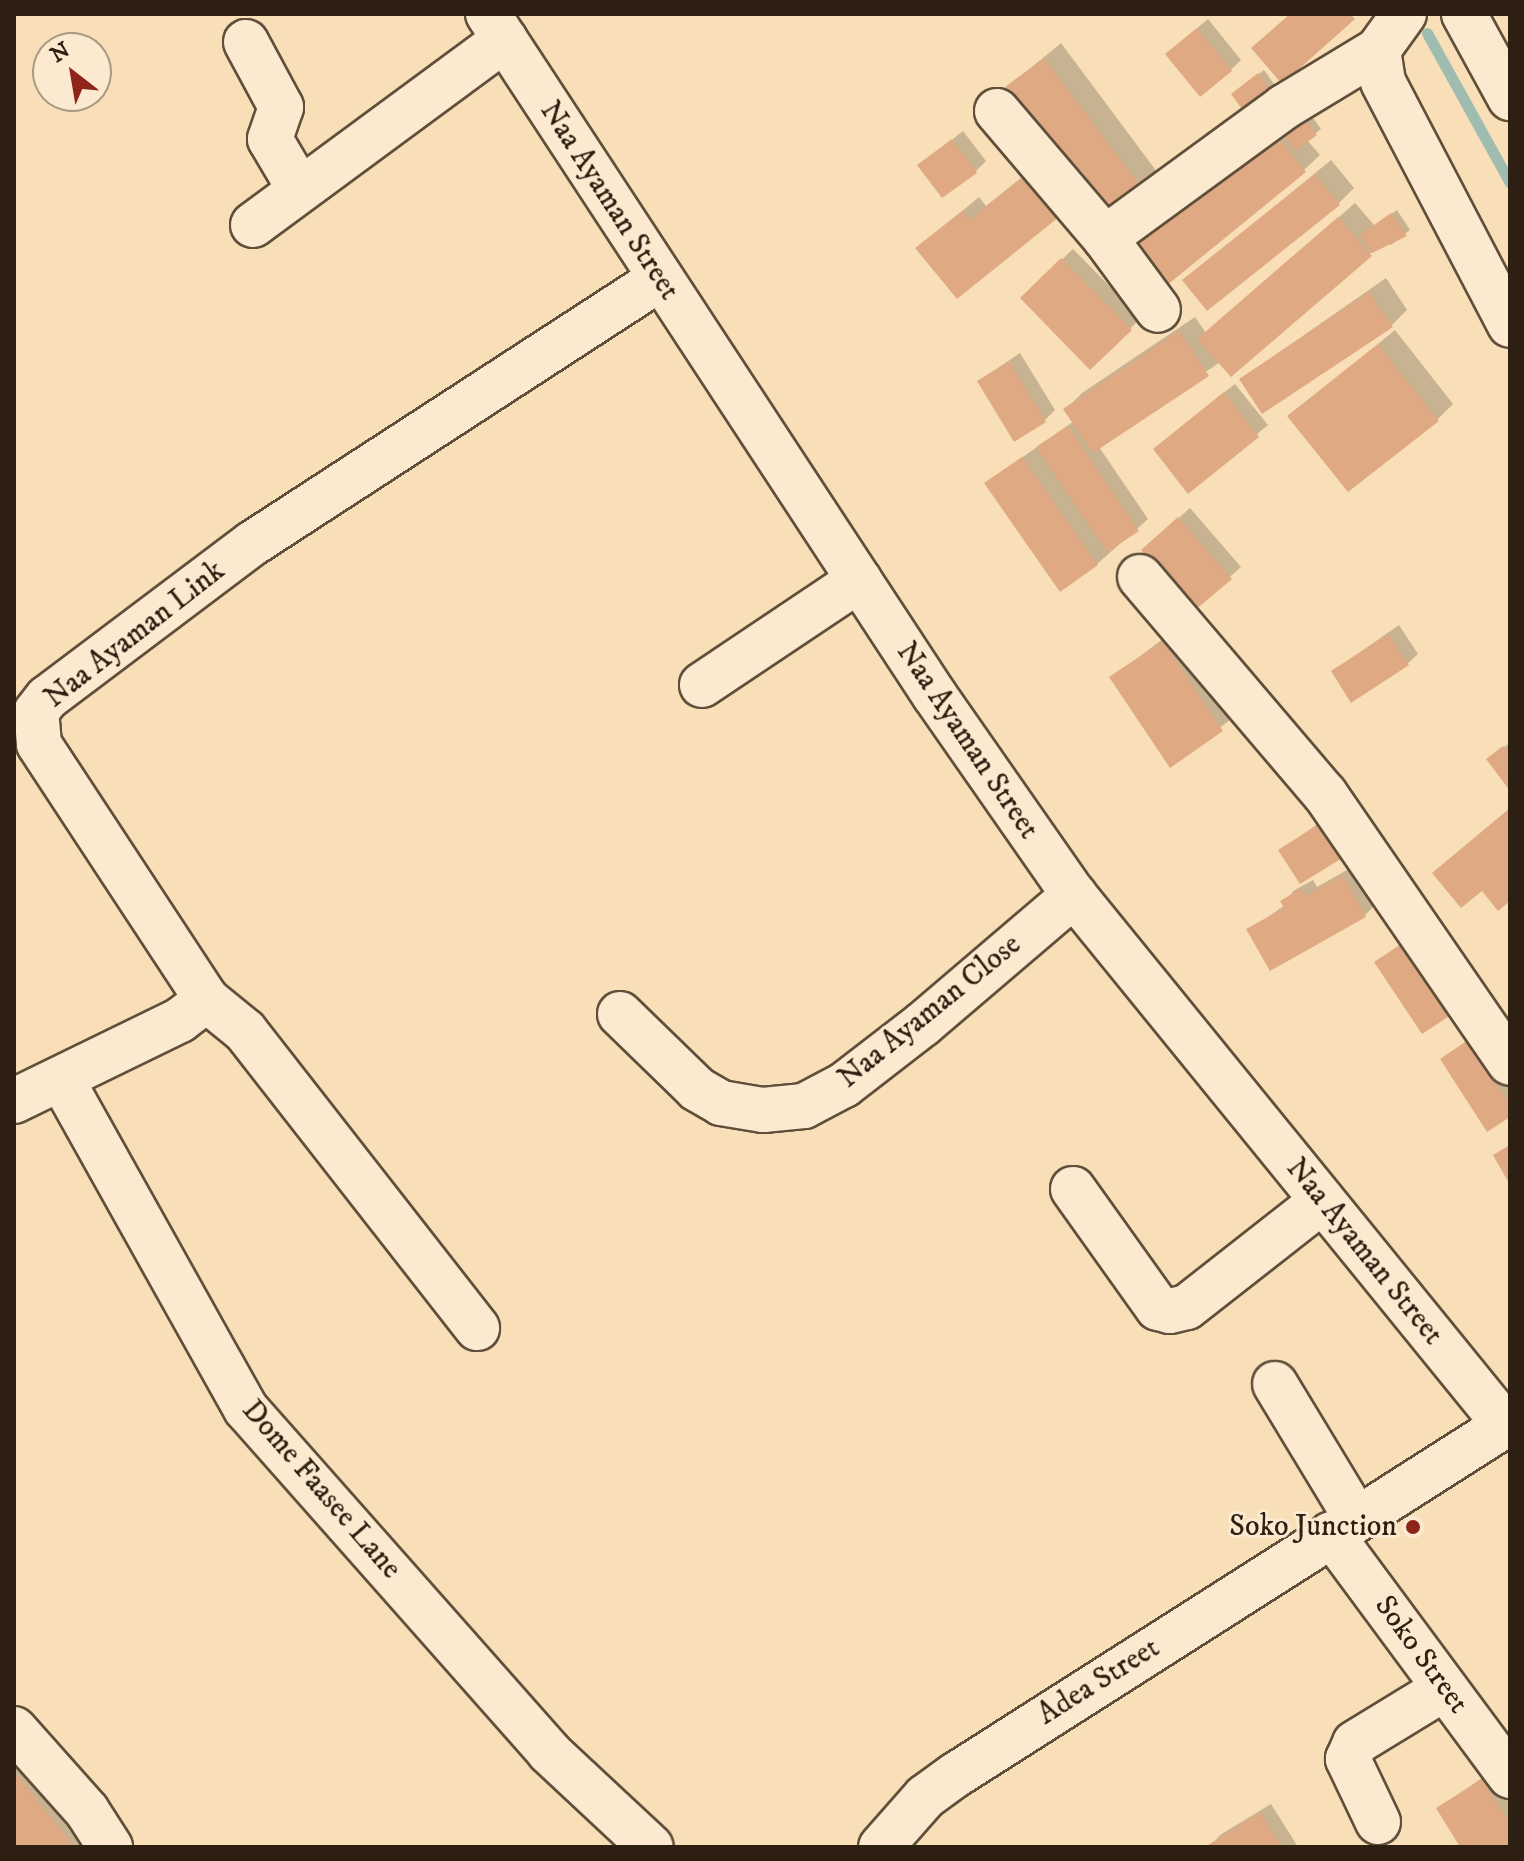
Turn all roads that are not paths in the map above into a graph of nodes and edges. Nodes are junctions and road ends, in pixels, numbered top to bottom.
1 (1404, 14) edge
2 (1464, 14) edge
3 (497, 27) edge
4 (246, 42) dead end
5 (1378, 50) junction
6 (1510, 98) edge
7 (997, 111) dead end
8 (300, 190) junction
9 (253, 225) dead end
10 (1105, 238) junction
11 (659, 279) junction
12 (1158, 310) dead end
13 (1510, 325) edge
14 (1140, 577) dead end
15 (859, 580) junction
16 (702, 685) dead end
17 (1074, 895) junction
18 (207, 1000) junction
19 (620, 1014) dead end
20 (1510, 1063) edge
21 (62, 1080) junction
22 (14, 1101) edge
23 (1073, 1189) dead end
24 (1322, 1201) junction
25 (477, 1328) dead end
26 (1275, 1384) dead end
27 (1507, 1423) edge
28 (1343, 1526) junction
29 (1445, 1688) junction
30 (14, 1729) edge
31 (1510, 1776) edge
32 (1378, 1822) dead end
33 (110, 1847) edge
34 (651, 1847) edge
35 (881, 1847) edge

1 - 5 street
2 - 6 street
3 - 8 street
3 - 11 street, Naa Ayaman Street
4 - 8 street
5 - 10 street
5 - 13 street
7 - 10 street
8 - 9 street
10 - 12 street
11 - 15 street, Naa Ayaman Street
11 - 18 street, Naa Ayaman Link
14 - 20 street
15 - 16 street
15 - 17 street, Naa Ayaman Street
17 - 19 street, Naa Ayaman Close
17 - 24 street, Naa Ayaman Street
18 - 21 street
18 - 25 street
21 - 22 street
21 - 34 street, Dome Faasee Lane
23 - 24 street
24 - 27 street, Naa Ayaman Street
26 - 28 street, Soko Street
27 - 28 street, Adea Street
28 - 29 street, Soko Street
28 - 35 street, Adea Street
29 - 31 street, Soko Street
29 - 32 street
30 - 33 street

